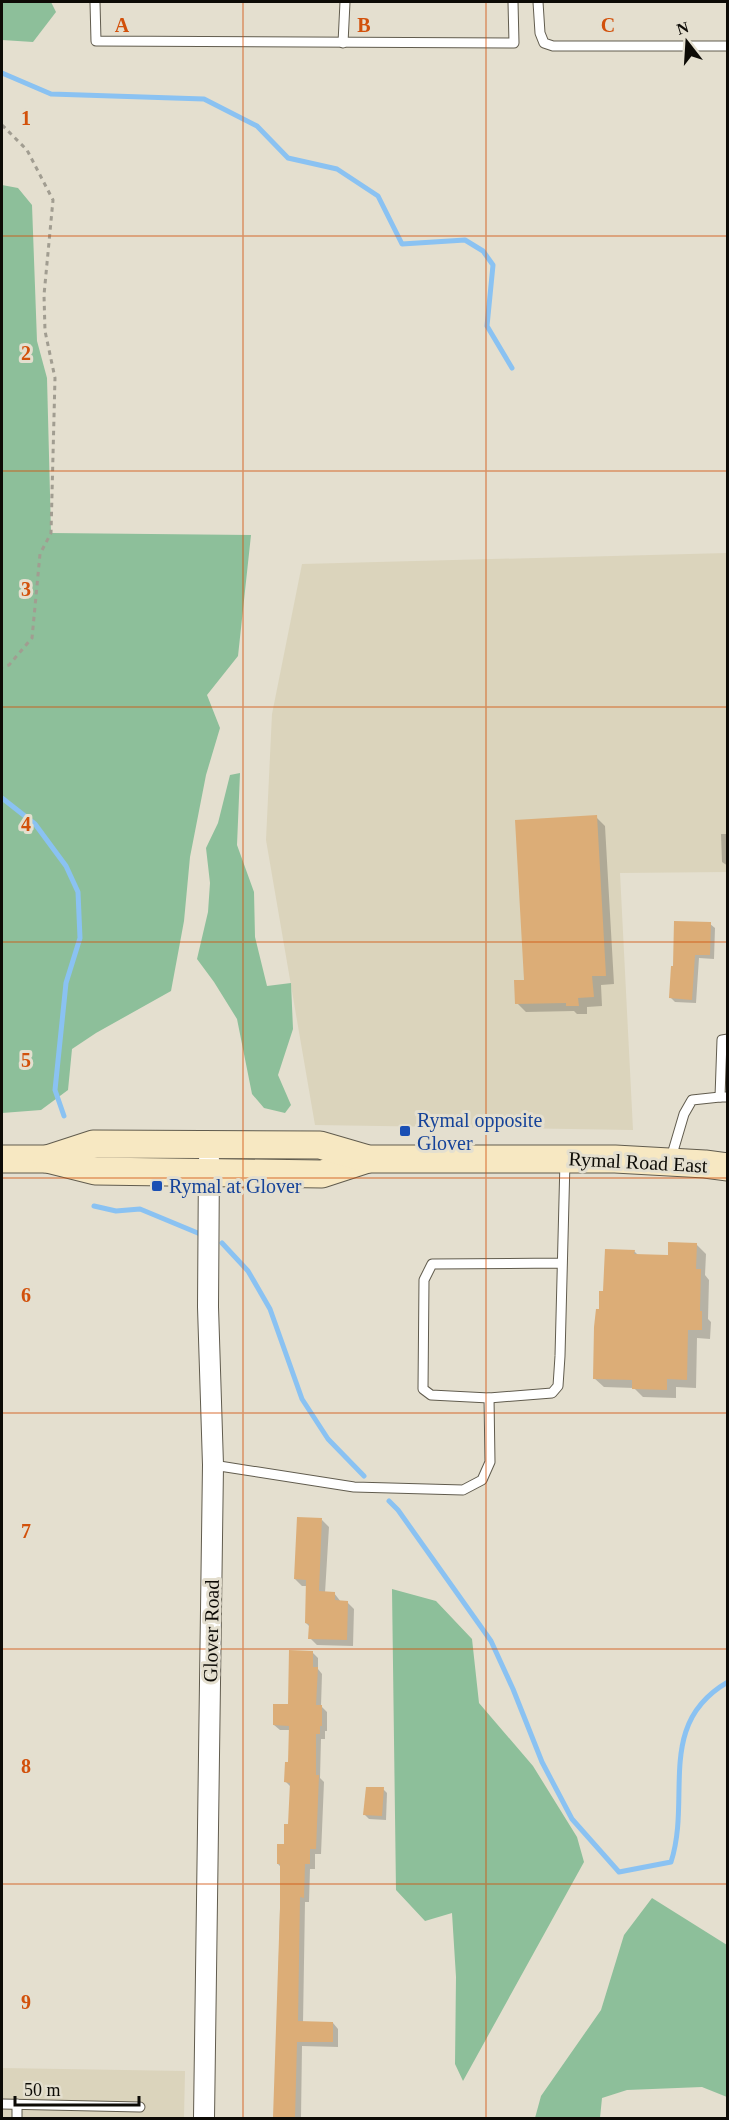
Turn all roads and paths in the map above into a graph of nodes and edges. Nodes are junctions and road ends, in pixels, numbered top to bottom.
1 (95, 2) edge
2 (345, 2) edge
3 (513, 2) edge
4 (538, 2) edge
5 (343, 43) junction
6 (728, 46) edge
7 (2, 125) edge
8 (2, 667) edge
9 (728, 1039) edge
10 (724, 1097) edge
11 (209, 1144) junction
12 (2, 1158) edge
13 (47, 1159) junction
14 (368, 1159) junction
15 (565, 1159) junction
16 (670, 1162) junction
17 (728, 1167) edge
18 (209, 1172) junction
19 (562, 1263) junction
20 (489, 1398) junction
21 (213, 1465) junction
22 (2, 2104) edge
23 (16, 2104) junction
24 (140, 2107) dead end
25 (16, 2118) edge
26 (204, 2118) edge

1 - 5 lane
2 - 5 lane
3 - 5 lane
4 - 6 lane
7 - 8 path
9 - 10 lane
10 - 16 lane
11 - 13 main road, Rymal Road East
11 - 14 main road, Rymal Road East
11 - 18 street, Glover Road
12 - 13 main road, Rymal Road East
13 - 18 main road, Rymal Road East
14 - 15 main road, Rymal Road East
14 - 18 main road, Rymal Road East
15 - 16 main road, Rymal Road East
15 - 19 lane
16 - 17 main road, Rymal Road East
18 - 21 street, Glover Road
19 - 20 lane
19 - 20 lane
20 - 21 lane
21 - 26 street, Glover Road
22 - 23 lane
23 - 24 lane
23 - 25 lane

